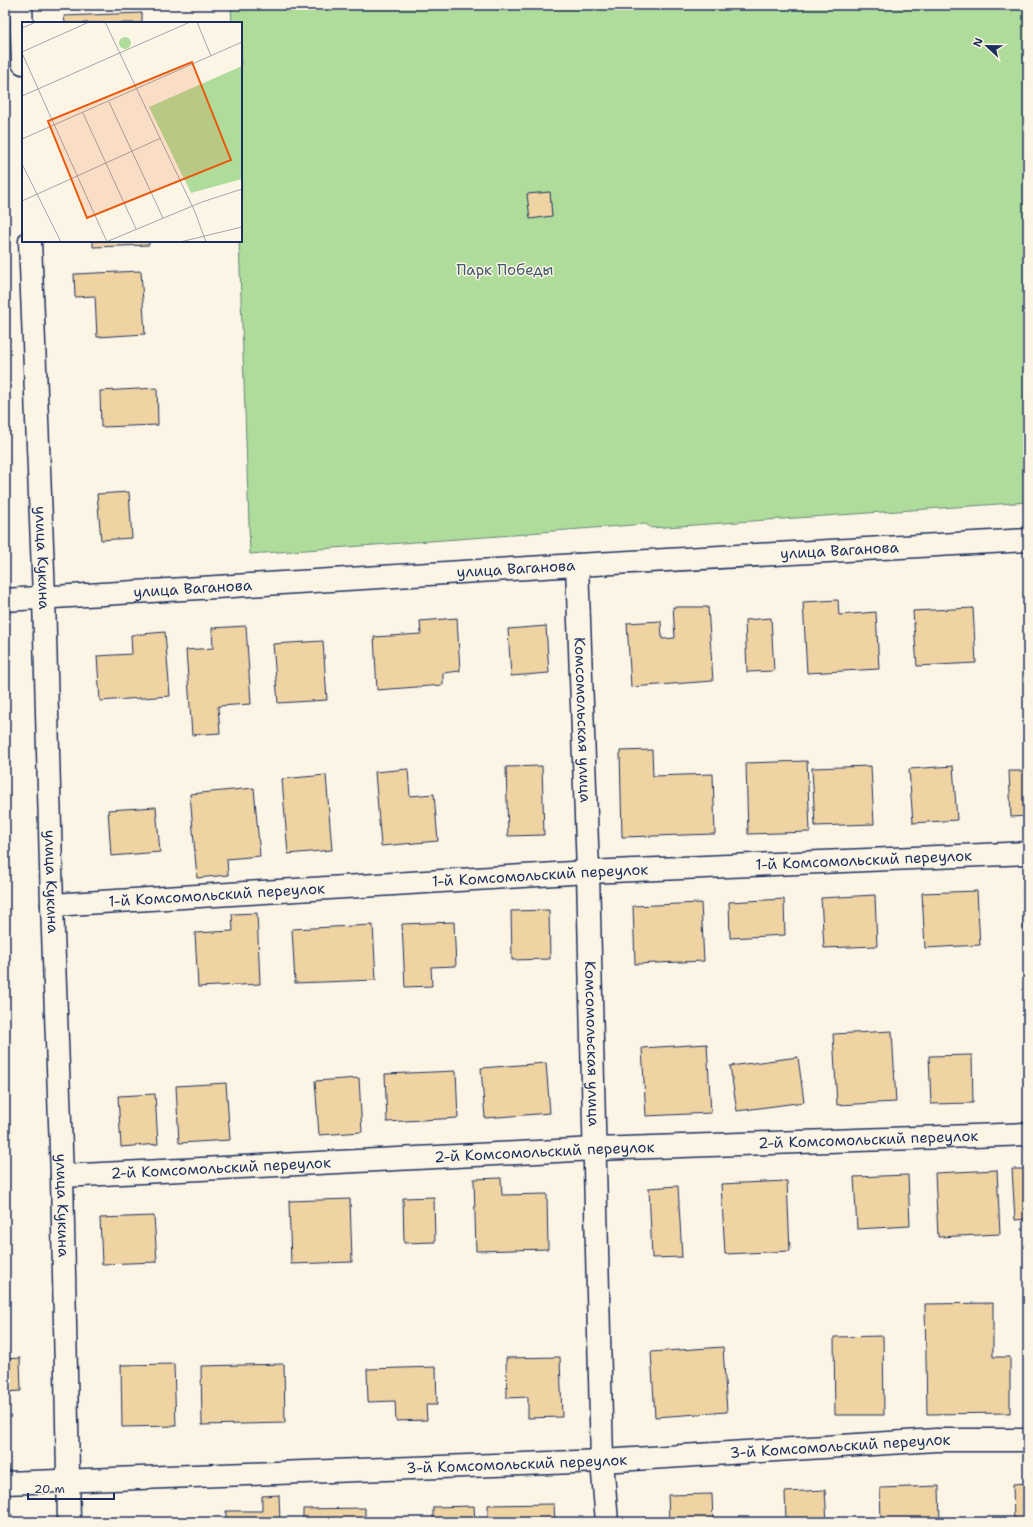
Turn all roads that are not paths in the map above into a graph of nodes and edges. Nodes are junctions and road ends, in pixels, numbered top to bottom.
1 (21, 5) edge
2 (22, 34) edge
3 (30, 242) edge
4 (1028, 540) edge
5 (577, 565) junction
6 (44, 597) junction
7 (5, 600) edge
8 (1028, 853) edge
9 (588, 872) junction
10 (52, 905) junction
11 (1028, 1134) edge
12 (595, 1148) junction
13 (62, 1176) junction
14 (1028, 1440) edge
15 (602, 1461) junction
16 (68, 1480) junction
17 (5, 1483) edge
18 (69, 1522) edge
19 (607, 1522) edge

1 - 2 street
3 - 6 street, улица Кукина
4 - 5 street, улица Ваганова
5 - 6 street, улица Ваганова
5 - 9 street, Комсомольская улица
6 - 7 street, улица Ваганова
6 - 10 street, улица Кукина
8 - 9 street, 1-й Комсомольский переулок
9 - 10 street, 1-й Комсомольский переулок
9 - 12 street, Комсомольская улица
10 - 13 street, улица Кукина
11 - 12 street, 2-й Комсомольский переулок
12 - 13 street, 2-й Комсомольский переулок
12 - 15 street, Комсомольская улица
13 - 16 street, улица Кукина
14 - 15 street, 3-й Комсомольский переулок
15 - 16 street, 3-й Комсомольский переулок
15 - 19 street, Комсомольская улица
16 - 17 street, 3-й Комсомольский переулок
16 - 18 street, улица Кукина

